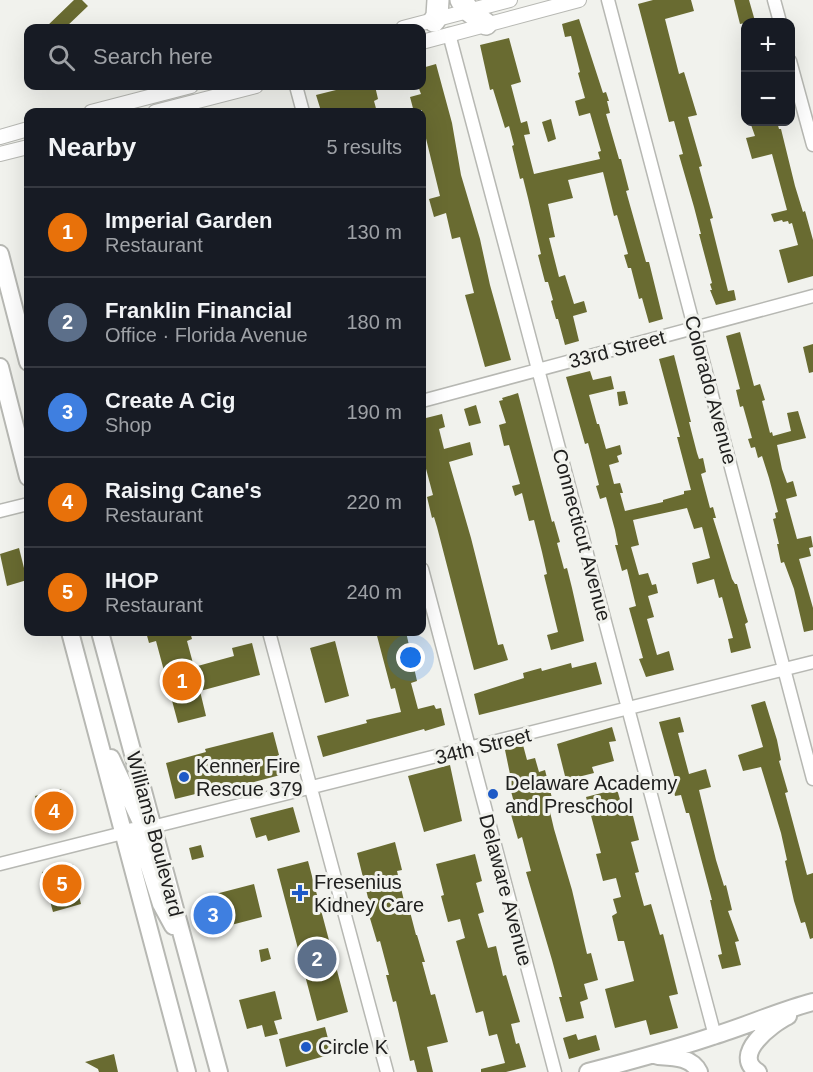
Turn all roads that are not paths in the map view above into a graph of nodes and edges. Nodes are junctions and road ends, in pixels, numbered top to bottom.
1 (510, 0) edge
2 (579, 0) edge
3 (608, 0) edge
4 (774, 0) edge
5 (465, 5) edge
6 (440, 18) edge
7 (779, 18) edge
8 (418, 24) edge
9 (486, 24) junction
10 (426, 37) edge
11 (793, 72) edge
12 (175, 90) edge
13 (240, 90) edge
14 (297, 90) edge
15 (159, 94) junction
16 (106, 108) edge
17 (159, 108) edge
18 (171, 108) edge
19 (302, 108) edge
20 (24, 130) edge
21 (0, 137) edge
22 (813, 145) edge
23 (24, 148) edge
24 (0, 154) edge
25 (0, 254) edge
26 (813, 296) edge
27 (695, 328) junction
28 (24, 347) edge
29 (0, 367) edge
30 (538, 370) junction
31 (426, 400) edge
32 (24, 461) edge
33 (24, 505) edge
34 (0, 511) edge
35 (426, 585) edge
36 (71, 636) edge
37 (101, 636) edge
38 (270, 636) edge
39 (813, 662) edge
40 (784, 670) junction
41 (628, 710) junction
42 (95, 728) junction
43 (468, 749) junction
44 (813, 779) edge
45 (311, 788) junction
46 (152, 827) junction
47 (123, 833) junction
48 (0, 864) edge
49 (187, 950) junction
50 (813, 1002) edge
51 (715, 1036) junction
52 (652, 1055) junction
53 (188, 1072) edge
54 (219, 1072) edge
55 (387, 1072) edge
56 (555, 1072) edge
57 (588, 1072) edge
58 (699, 1072) edge
59 (759, 1072) edge

1 - 5 street
2 - 9 street
3 - 27 street, Colorado Avenue
4 - 7 street
5 - 6 street
5 - 9 highway
6 - 8 street
6 - 9 street
6 - 10 street
6 - 30 street, Connecticut Avenue
11 - 22 street
12 - 15 street
13 - 18 street
14 - 19 street
15 - 16 street
15 - 17 street
20 - 21 street
23 - 24 street
25 - 28 main road
26 - 27 street, 33rd Street
27 - 30 street, 33rd Street
27 - 40 street, Colorado Avenue
29 - 32 main road
30 - 31 street, 33rd Street
30 - 41 street, Connecticut Avenue
33 - 34 street
35 - 43 street, Delaware Avenue
36 - 42 main road, Williams Boulevard
37 - 46 main road, Williams Boulevard
38 - 45 street
39 - 40 street, 34th Street
40 - 41 street, 34th Street
40 - 44 street, Colorado Avenue
41 - 43 street, 34th Street
41 - 51 street, Connecticut Avenue
42 - 46 main road
42 - 47 main road, Williams Boulevard
43 - 45 street, 34th Street
43 - 56 street, Delaware Avenue
45 - 46 street, 34th Street
45 - 55 street
46 - 49 main road, Williams Boulevard
47 - 48 street
47 - 49 main road
47 - 53 main road, Williams Boulevard
49 - 54 main road, Williams Boulevard
50 - 51 main road
50 - 59 main road
51 - 52 main road
52 - 57 main road
52 - 58 main road

